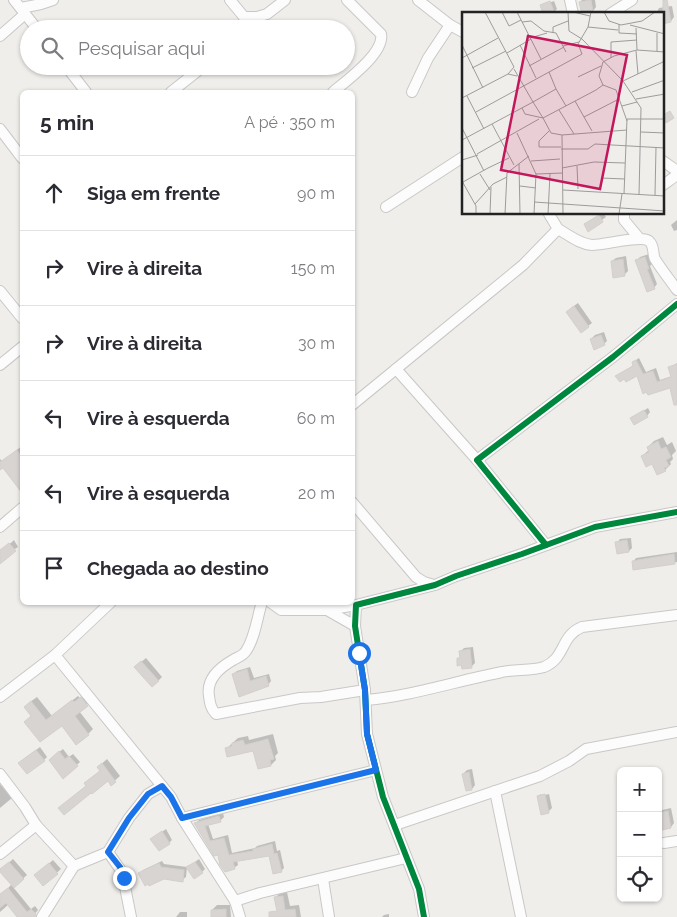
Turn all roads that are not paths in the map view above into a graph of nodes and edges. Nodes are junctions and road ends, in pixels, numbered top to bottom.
1 (53, 0) edge
2 (230, 0) edge
3 (285, 0) edge
4 (347, 0) edge
5 (418, 0) edge
6 (632, 0) edge
7 (20, 7) edge
8 (613, 12) edge
9 (244, 17) junction
10 (30, 20) edge
11 (246, 20) edge
12 (450, 25) junction
13 (462, 31) edge
14 (0, 36) edge
15 (355, 72) edge
16 (73, 75) edge
17 (193, 75) edge
18 (352, 75) edge
19 (84, 90) edge
20 (174, 90) edge
21 (335, 90) edge
22 (412, 92) dead end
23 (0, 129) edge
24 (20, 155) edge
25 (462, 158) edge
26 (664, 162) edge
27 (677, 171) edge
28 (677, 176) edge
29 (664, 184) edge
30 (386, 207) dead end
31 (550, 215) edge
32 (624, 215) edge
33 (558, 229) junction
34 (639, 238) junction
35 (0, 290) edge
36 (677, 290) edge
37 (677, 304) edge
38 (20, 315) edge
39 (20, 349) edge
40 (0, 365) edge
41 (396, 370) junction
42 (355, 403) edge
43 (477, 460) junction
44 (355, 506) edge
45 (20, 510) edge
46 (677, 512) edge
47 (0, 527) edge
48 (546, 545) junction
49 (416, 577) junction
50 (436, 585) junction
51 (412, 591) junction
52 (108, 605) edge
53 (261, 605) edge
54 (274, 605) edge
55 (356, 605) junction
56 (327, 610) junction
57 (677, 615) edge
58 (355, 626) junction
59 (55, 655) junction
60 (365, 695) junction
61 (0, 697) edge
62 (677, 732) edge
63 (376, 770) junction
64 (0, 774) edge
65 (162, 786) junction
66 (495, 791) junction
67 (182, 818) junction
68 (36, 825) junction
69 (395, 825) junction
70 (677, 841) edge
71 (664, 843) dead end
72 (108, 852) junction
73 (0, 854) edge
74 (406, 858) junction
75 (74, 866) junction
76 (323, 879) junction
77 (235, 901) junction
78 (42, 917) edge
79 (131, 917) edge
80 (240, 917) edge
81 (329, 917) edge
82 (424, 917) edge
83 (521, 917) edge

1 - 7 street
2 - 9 street
3 - 9 street
4 - 15 street
5 - 12 street
6 - 8 street
7 - 10 street
7 - 14 street
9 - 11 street
12 - 13 street
12 - 22 street
16 - 19 street
17 - 20 street
18 - 21 street
23 - 24 street
25 - 30 street
26 - 27 street
28 - 29 street
31 - 33 street
32 - 34 street
33 - 34 street
33 - 41 street
34 - 36 street
35 - 38 street
37 - 43 street
39 - 40 street
41 - 42 street
41 - 43 street
43 - 48 street
44 - 49 street
45 - 47 street
46 - 48 street
48 - 50 street
49 - 50 street
49 - 51 street
50 - 51 street
51 - 55 street
52 - 59 street
53 - 60 street
54 - 56 street
55 - 56 street
55 - 58 street
56 - 58 street
57 - 60 street
58 - 60 street
59 - 61 street
59 - 65 street
60 - 63 street
62 - 66 street
63 - 67 street
63 - 69 street
64 - 68 street
65 - 67 street
65 - 72 street
66 - 69 street
66 - 83 street
67 - 77 street
68 - 73 street
68 - 75 street
69 - 74 street
70 - 71 street
72 - 75 street
72 - 79 street
74 - 76 street
74 - 82 street
75 - 78 street
76 - 77 street
76 - 81 street
77 - 80 street

